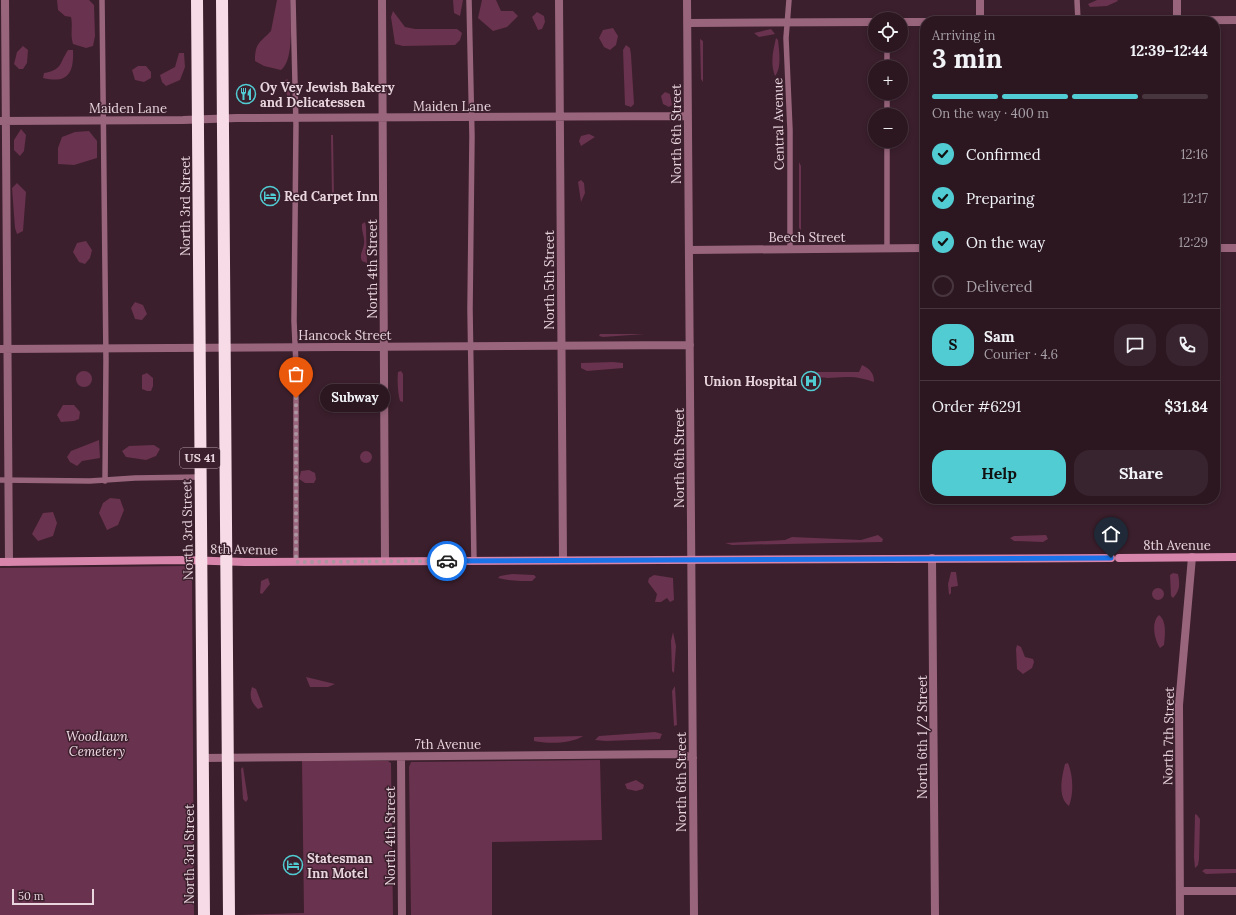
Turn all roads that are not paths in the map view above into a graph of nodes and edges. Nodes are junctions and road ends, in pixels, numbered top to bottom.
1 (5, 0) edge
2 (102, 0) edge
3 (197, 0) edge
4 (222, 0) edge
5 (293, 0) edge
6 (382, 0) edge
7 (469, 0) edge
8 (558, 0) edge
9 (688, 0) edge
10 (789, 0) edge
11 (980, 0) edge
12 (1077, 0) edge
13 (1177, 0) edge
14 (980, 16) edge
15 (1078, 16) edge
16 (1177, 16) edge
17 (1220, 20) edge
18 (1236, 20) edge
19 (868, 22) edge
20 (908, 22) edge
21 (920, 22) edge
22 (788, 23) junction
23 (688, 24) junction
24 (688, 116) junction
25 (471, 117) junction
26 (560, 117) junction
27 (223, 118) junction
28 (295, 118) junction
29 (383, 118) junction
30 (104, 120) junction
31 (198, 120) junction
32 (3, 121) edge
33 (887, 148) edge
34 (790, 248) junction
35 (888, 248) junction
36 (920, 248) edge
37 (1220, 248) edge
38 (1236, 248) edge
39 (689, 250) junction
40 (690, 345) junction
41 (471, 346) junction
42 (561, 346) junction
43 (296, 347) junction
44 (384, 347) junction
45 (200, 348) junction
46 (224, 348) junction
47 (3, 349) edge
48 (106, 349) junction
49 (200, 477) junction
50 (4, 480) edge
51 (105, 481) junction
52 (1192, 557) junction
53 (1236, 557) edge
54 (932, 558) junction
55 (562, 560) junction
56 (692, 560) junction
57 (201, 561) junction
58 (385, 561) junction
59 (474, 561) junction
60 (4, 562) edge
61 (226, 562) junction
62 (296, 562) junction
63 (401, 756) junction
64 (202, 758) junction
65 (228, 758) junction
66 (693, 758) junction
67 (1180, 891) junction
68 (1236, 891) edge
69 (204, 915) edge
70 (229, 915) edge
71 (402, 915) edge
72 (694, 915) edge
73 (935, 915) edge
74 (1180, 915) edge

1 - 32 street
2 - 30 lane
3 - 31 highway, North 3rd Street / US 41
4 - 27 highway, US 41
5 - 28 lane
6 - 29 street, North 4th Street
7 - 25 lane
8 - 26 street, North 5th Street
9 - 23 street, North 6th Street
10 - 22 lane, Central Avenue
11 - 14 street
12 - 15 lane
13 - 16 street
17 - 18 street
19 - 22 street
20 - 21 street
22 - 23 street
22 - 34 lane, Central Avenue
23 - 24 street, North 6th Street
24 - 26 street, Maiden Lane
24 - 39 street, North 6th Street
25 - 26 street, Maiden Lane
25 - 29 street, Maiden Lane
25 - 41 lane
26 - 42 street, North 5th Street
27 - 28 street, Maiden Lane
27 - 31 street, Maiden Lane
27 - 46 highway, US 41
28 - 29 street, Maiden Lane
28 - 43 lane
29 - 44 street, North 4th Street
30 - 31 street, Maiden Lane
30 - 32 street, Maiden Lane
30 - 48 lane
31 - 45 highway, North 3rd Street / US 41
32 - 47 street
33 - 35 lane
34 - 35 street, Beech Street
34 - 39 street, Beech Street
35 - 36 street, Beech Street
37 - 38 street
39 - 40 street, North 6th Street
40 - 42 street, Hancock Street
40 - 56 street, North 6th Street
41 - 42 street, Hancock Street
41 - 44 street, Hancock Street
41 - 59 lane
42 - 55 street, North 5th Street
43 - 44 street, Hancock Street
43 - 46 street, Hancock Street
43 - 62 lane
44 - 58 street, North 4th Street
45 - 46 street, Hancock Street
45 - 48 street, Hancock Street
45 - 49 highway, North 3rd Street / US 41
46 - 61 highway, US 41
47 - 48 street, Hancock Street
47 - 50 street
48 - 51 lane
49 - 51 lane
49 - 57 highway, North 3rd Street / US 41
50 - 51 lane
50 - 60 street
52 - 53 street, 8th Avenue
52 - 54 street, 8th Avenue
52 - 67 street, North 7th Street
54 - 56 street, 8th Avenue
54 - 73 street, North 6th 1/2 Street
55 - 56 street, 8th Avenue
55 - 59 street, 8th Avenue
56 - 66 street, North 6th Street
57 - 60 street, 8th Avenue
57 - 61 street, 8th Avenue
57 - 64 highway, North 3rd Street / US 41
58 - 59 street, 8th Avenue
58 - 62 street, 8th Avenue
61 - 62 street, 8th Avenue
61 - 65 highway, US 41
63 - 65 street, 7th Avenue
63 - 66 street, 7th Avenue
63 - 71 street, North 4th Street
64 - 65 street, 7th Avenue
64 - 69 highway, North 3rd Street / US 41
65 - 70 highway, US 41
66 - 72 street, North 6th Street
67 - 68 street
67 - 74 street, North 7th Street

